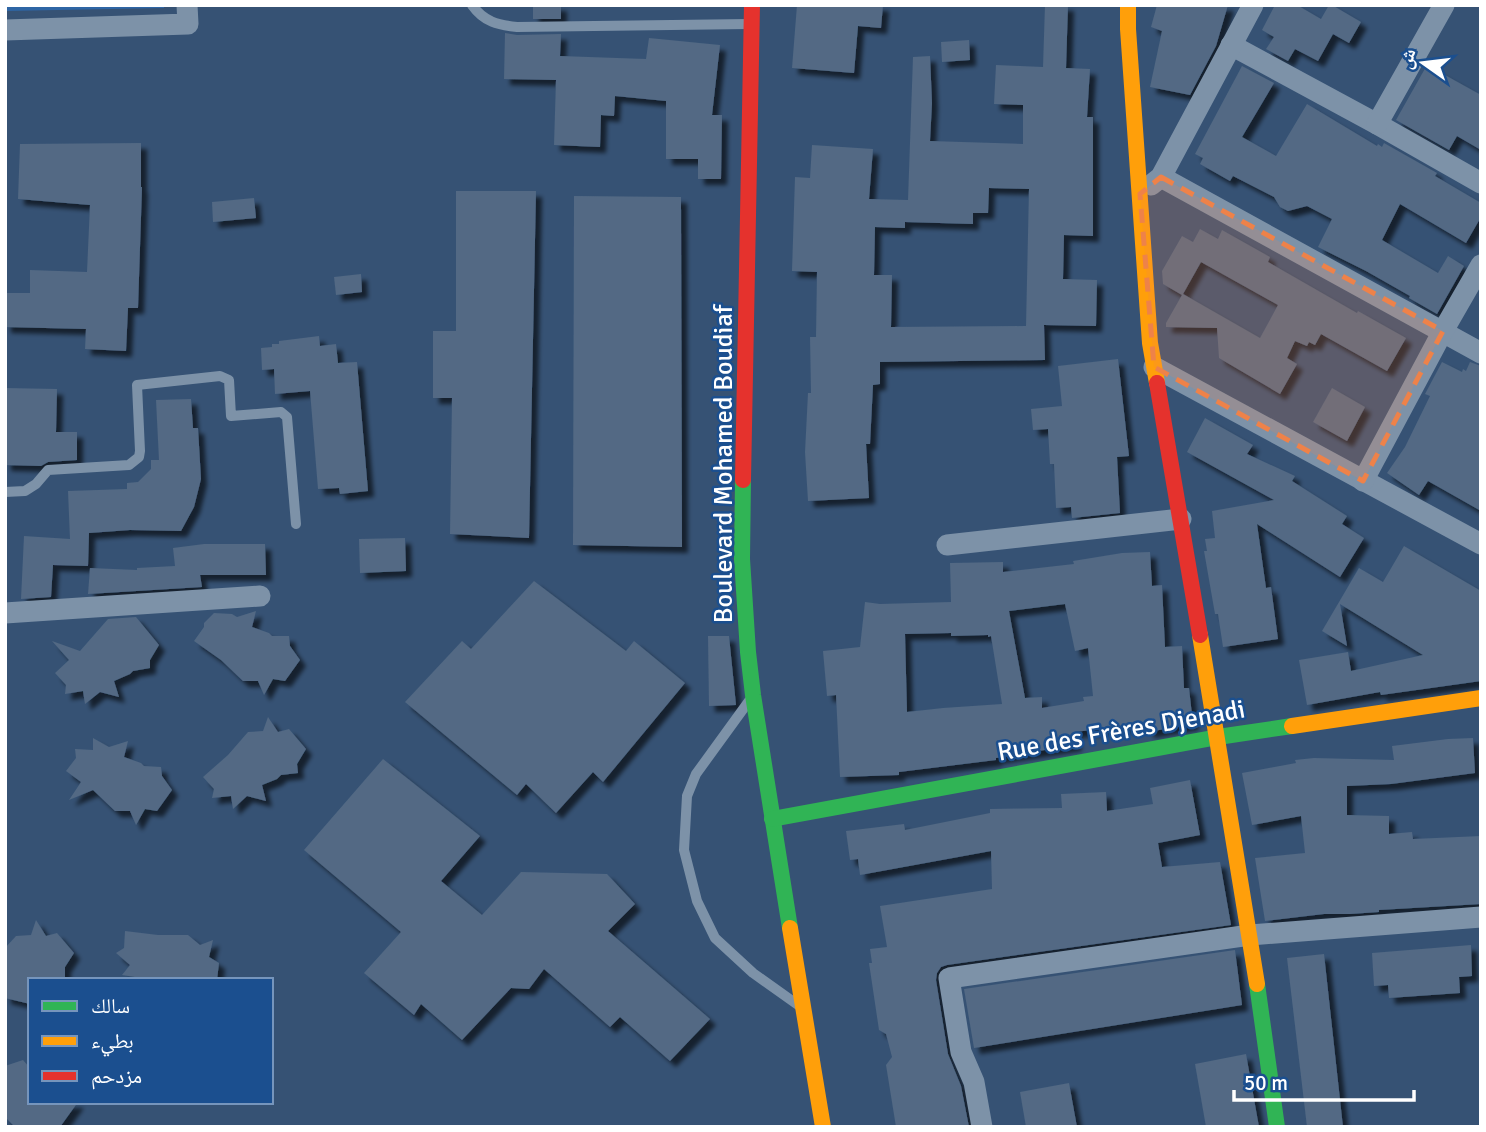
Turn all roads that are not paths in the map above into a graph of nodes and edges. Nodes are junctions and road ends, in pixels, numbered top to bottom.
1 (187, 5) edge
2 (472, 5) edge
3 (752, 5) edge
4 (1128, 5) edge
5 (1253, 5) edge
6 (1444, 5) edge
7 (752, 24) junction
8 (5, 30) edge
9 (1231, 45) junction
10 (1377, 124) junction
11 (1161, 177) junction
12 (1481, 184) edge
13 (1140, 194) junction
14 (1481, 265) edge
15 (1443, 331) junction
16 (1481, 353) edge
17 (1154, 367) junction
18 (1363, 481) junction
19 (5, 492) edge
20 (1181, 519) junction
21 (296, 524) dead end
22 (1481, 544) edge
23 (947, 545) dead end
24 (260, 596) dead end
25 (5, 613) edge
26 (753, 695) junction
27 (1481, 698) edge
28 (1218, 737) junction
29 (772, 819) junction
30 (1481, 917) edge
31 (1250, 934) junction
32 (803, 1009) junction
33 (822, 1127) edge
34 (982, 1127) edge
35 (1277, 1127) edge

1 - 8 street
2 - 7 lane
3 - 7 street, Boulevard Mohamed Boudiaf
4 - 13 street
5 - 9 street
6 - 10 street
7 - 26 street, Boulevard Mohamed Boudiaf
9 - 10 street
9 - 11 street
10 - 12 street
11 - 13 street
11 - 15 street
13 - 17 street
14 - 15 street
15 - 16 street
15 - 18 street
17 - 18 street
17 - 20 street
18 - 22 street
19 - 21 lane
20 - 23 street
20 - 28 street
24 - 25 street
26 - 29 street, Boulevard Mohamed Boudiaf
26 - 32 lane
27 - 28 street, Rue des Frères Djenadi
28 - 29 street, Rue des Frères Djenadi
28 - 31 street
29 - 32 street, Boulevard Mohamed Boudiaf
30 - 31 street
31 - 34 street
31 - 35 street
32 - 33 street, Boulevard Mohamed Boudiaf

